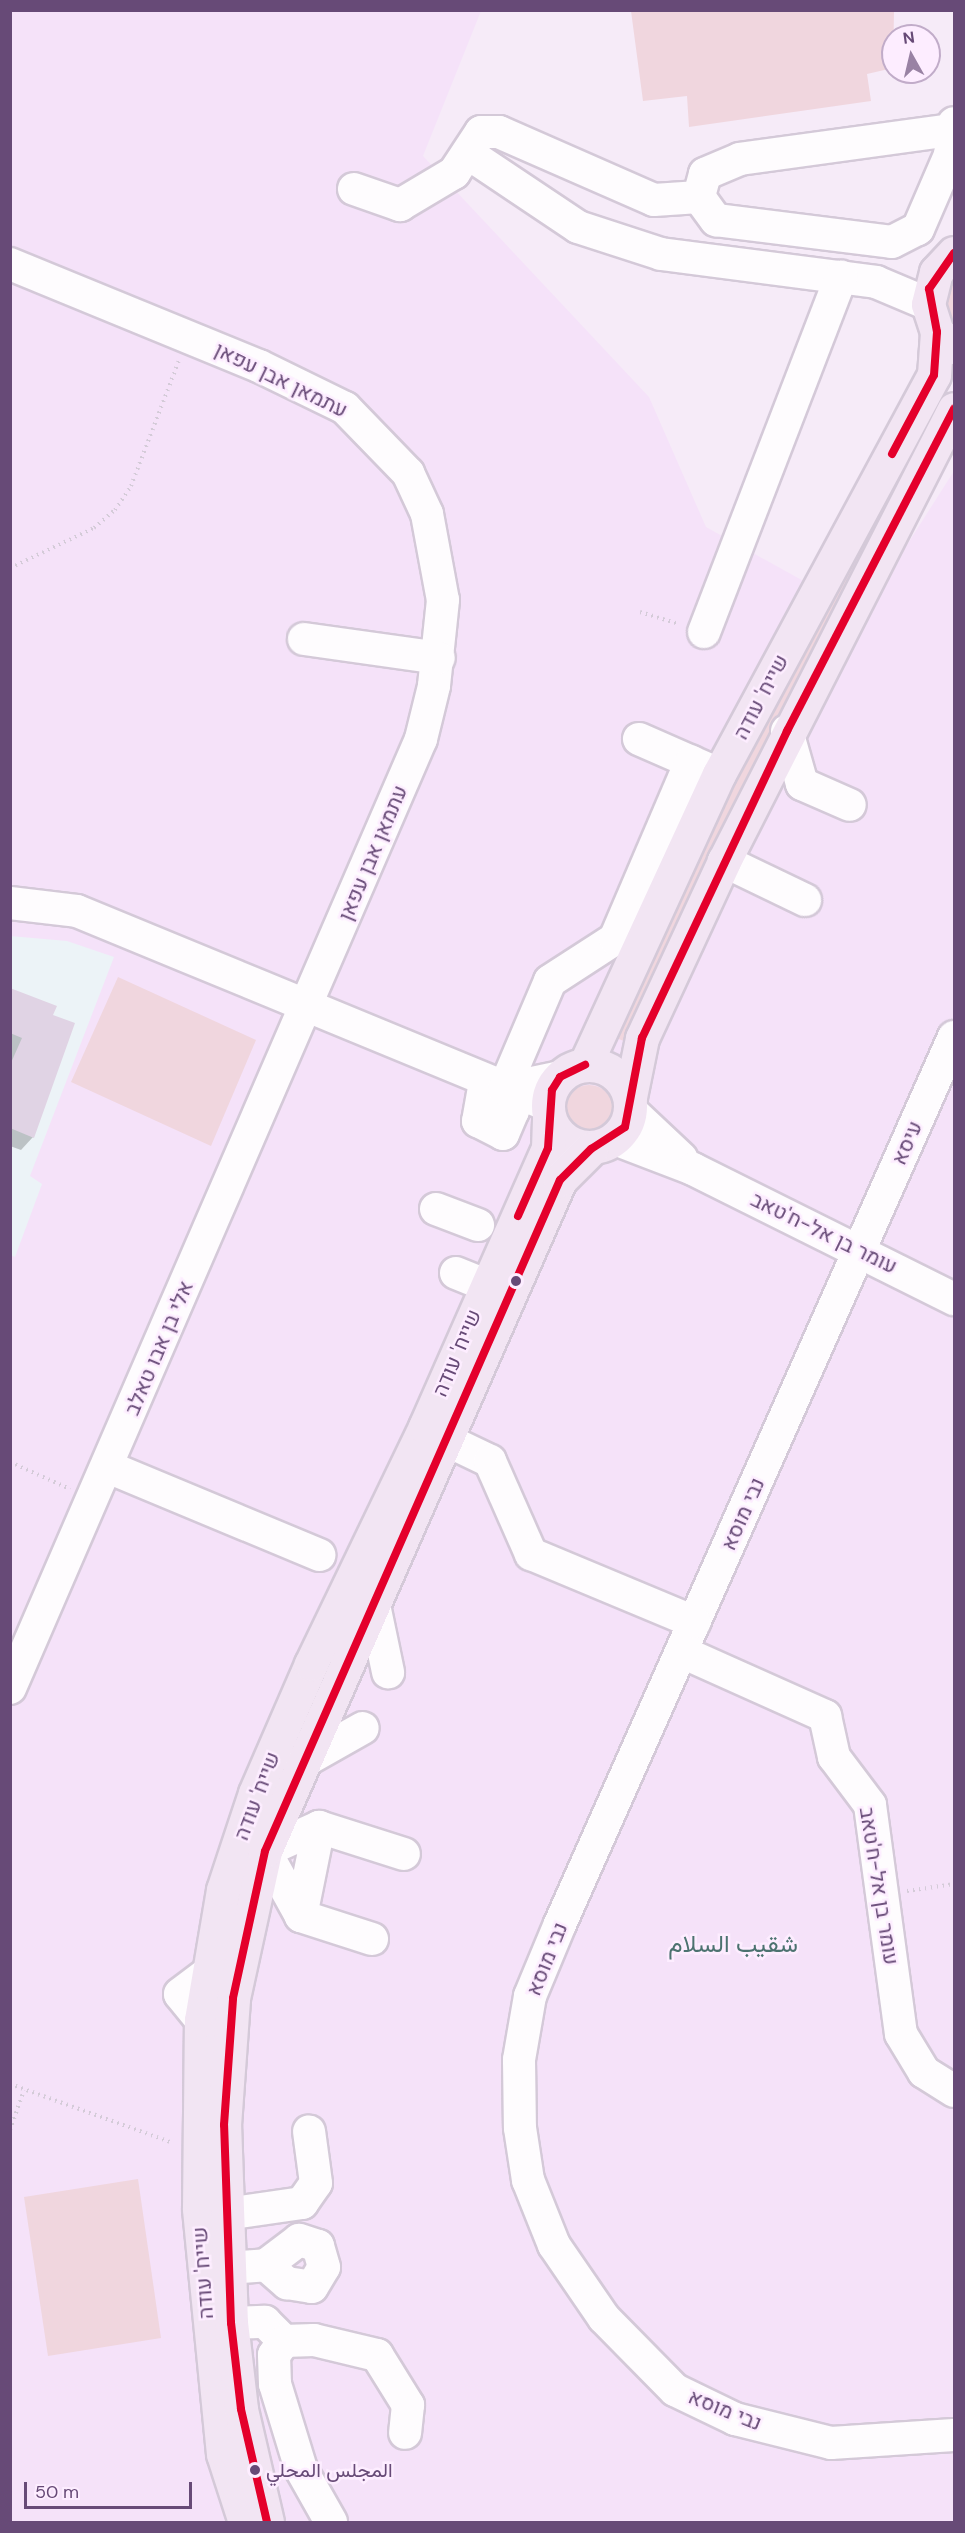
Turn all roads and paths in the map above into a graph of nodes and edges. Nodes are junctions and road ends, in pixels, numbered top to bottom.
1 (953, 127) edge
2 (469, 154) junction
3 (354, 189) dead end
4 (699, 196) junction
5 (654, 200) junction
6 (651, 251) junction
7 (945, 262) edge
8 (10, 264) edge
9 (841, 277) junction
10 (876, 282) junction
11 (940, 328) edge
12 (188, 335) junction
13 (954, 409) edge
14 (10, 568) edge
15 (640, 612) dead end
16 (704, 632) joint
17 (304, 639) dead end
18 (439, 658) junction
19 (787, 731) junction
20 (639, 739) dead end
21 (705, 768) junction
22 (850, 805) dead end
23 (724, 861) junction
24 (12, 894) edge
25 (805, 900) dead end
26 (647, 931) junction
27 (615, 939) junction
28 (631, 969) junction
29 (305, 1006) junction
30 (954, 1037) edge
31 (494, 1086) junction
32 (560, 1091) junction
33 (617, 1124) junction
34 (490, 1127) dead end
35 (436, 1209) dead end
36 (478, 1225) dead end
37 (860, 1249) junction
38 (456, 1273) dead end
39 (486, 1285) junction
40 (954, 1299) edge
41 (444, 1439) junction
42 (10, 1462) edge
43 (108, 1467) junction
44 (94, 1500) junction
45 (319, 1555) dead end
46 (372, 1600) junction
47 (694, 1622) junction
48 (682, 1652) junction
49 (388, 1672) dead end
50 (10, 1688) edge
51 (363, 1728) dead end
52 (299, 1764) junction
53 (319, 1827) junction
54 (264, 1851) junction
55 (404, 1854) dead end
56 (954, 1884) edge
57 (883, 1895) junction
58 (301, 1916) junction
59 (372, 1938) dead end
60 (10, 2084) edge
61 (24, 2090) junction
62 (954, 2091) edge
63 (10, 2130) edge
64 (309, 2131) dead end
65 (197, 2141) junction
66 (226, 2214) junction
67 (266, 2265) dead end
68 (227, 2268) junction
69 (231, 2323) junction
70 (284, 2341) junction
71 (405, 2433) dead end
72 (954, 2435) edge
73 (245, 2523) edge
74 (267, 2523) edge
75 (331, 2523) edge

1 - 4 street
1 - 4 street
2 - 3 street
2 - 5 street
2 - 6 street
4 - 5 street
5 - 6 street
6 - 9 street
7 - 10 street
7 - 11 main road, שייח' עודה
8 - 12 street, עתמאן אבן עפאן
9 - 10 street
9 - 16 street
10 - 11 street
11 - 21 main road, שייח' עודה
12 - 14 path
12 - 18 street, עתמאן אבן עפאן
13 - 19 main road, שייח' עודה
15 - 16 path
17 - 18 street
18 - 29 street, עתמאן אבן עפאן
19 - 22 street
19 - 23 main road, שייח' עודה
20 - 21 street
21 - 26 main road, שייח' עודה
21 - 27 street
23 - 25 street
23 - 33 main road, שייח' עודה
24 - 29 street
26 - 27 street
26 - 28 main road, שייח' עודה
27 - 28 street
27 - 31 street
28 - 32 main road, שייח' עודה
29 - 31 street
29 - 43 street, אלי בן אבו טאלב
30 - 37 street, עיסא
31 - 32 street
31 - 34 street
32 - 33 main road
32 - 33 main road
32 - 39 main road, שייח' עודה
33 - 37 street, עומר בן אל-ח'טאב
33 - 41 main road, שייח' עודה
35 - 36 street
37 - 40 street, עומר בן אל-ח'טאב
37 - 47 street, נבי מוסא
38 - 39 street
39 - 65 main road, שייח' עודה
41 - 46 main road, שייח' עודה
41 - 47 street
42 - 44 path
43 - 44 street, אלי בן אבו טאלב
43 - 45 street
44 - 50 street, אלי בן אבו טאלב
46 - 49 street
46 - 52 main road, שייח' עודה
47 - 48 street, נבי מוסא
48 - 57 street, עומר בן אל-ח'טאב
48 - 72 street, נבי מוסא
51 - 52 street
52 - 54 main road, שייח' עודה
53 - 54 street
53 - 55 street
53 - 58 street
54 - 58 street
54 - 66 main road, שייח' עודה
56 - 57 path
57 - 62 street, עומר בן אל-ח'טאב
58 - 59 street
60 - 61 path
61 - 63 path
61 - 65 path
64 - 66 street
65 - 73 main road, שייח' עודה
66 - 68 main road, שייח' עודה
67 - 68 street
68 - 69 main road, שייח' עודה
69 - 70 street
69 - 74 main road, שייח' עודה
70 - 71 street
70 - 75 street

